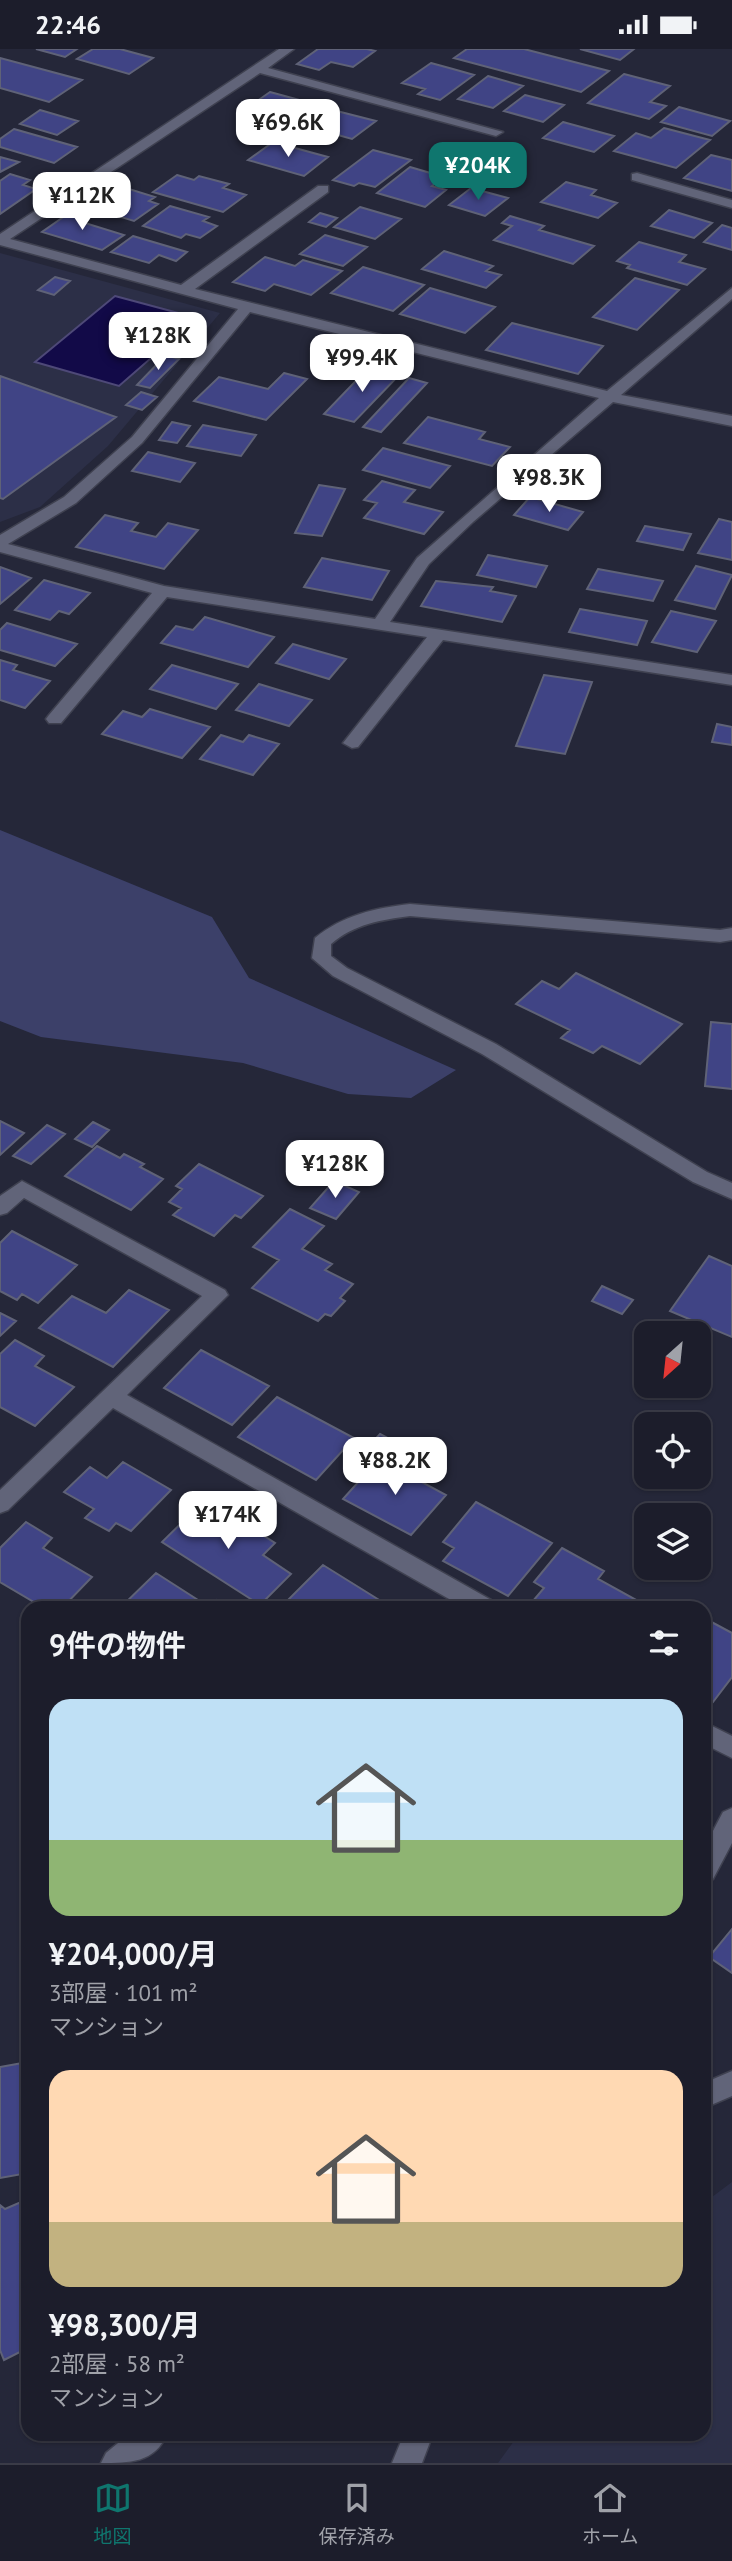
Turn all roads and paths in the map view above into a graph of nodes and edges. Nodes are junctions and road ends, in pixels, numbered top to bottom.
1 (288, 49) edge
2 (258, 69) junction
3 (496, 132) dead end
4 (637, 177) dead end
5 (323, 189) dead end
6 (732, 204) edge
7 (0, 241) edge
8 (184, 291) junction
9 (732, 292) edge
10 (247, 307) junction
11 (611, 397) junction
12 (728, 417) edge
13 (0, 545) edge
14 (163, 591) junction
15 (381, 623) junction
16 (440, 632) junction
17 (732, 680) edge
18 (55, 719) dead end
19 (352, 743) dead end
20 (732, 934) edge
21 (732, 1192) edge
22 (0, 1207) edge
23 (112, 1397) junction
24 (0, 1504) edge
25 (473, 1601) edge
26 (711, 1736) edge
27 (732, 1748) edge
28 (728, 1832) edge
29 (711, 1860) edge
30 (732, 2083) edge
31 (711, 2093) edge
32 (144, 2441) edge
33 (416, 2441) edge
34 (116, 2463) edge
35 (407, 2463) edge

1 - 2 street
2 - 3 street
2 - 7 street
4 - 6 street
5 - 8 street
7 - 8 street
8 - 10 street
9 - 11 street
10 - 11 street
10 - 13 street
11 - 12 street
11 - 15 street
13 - 14 street
14 - 15 street
14 - 18 street
15 - 16 street
16 - 17 street
16 - 19 street
20 - 21 street
22 - 23 street
23 - 24 street
23 - 25 street
26 - 27 street
28 - 29 street
30 - 31 street
32 - 34 street
33 - 35 street

